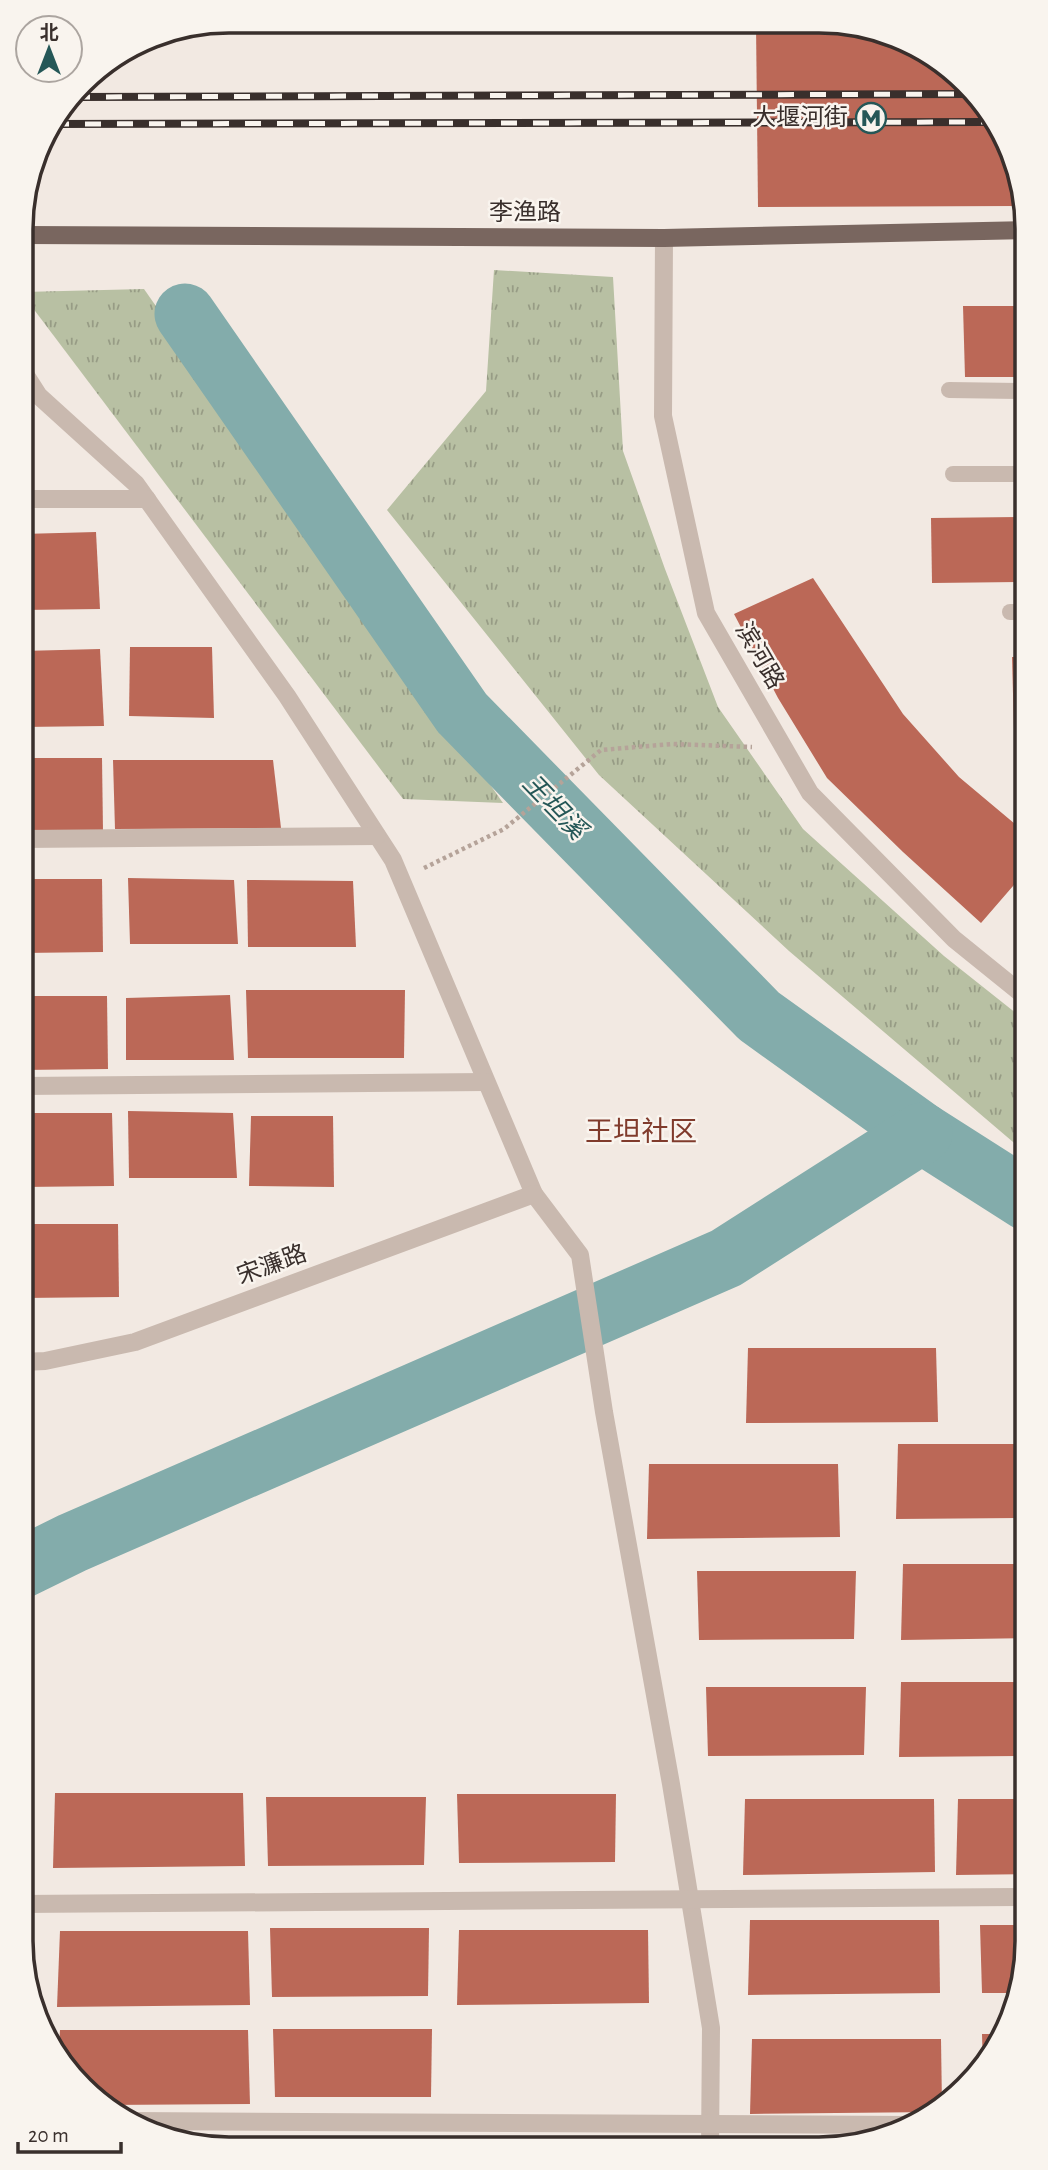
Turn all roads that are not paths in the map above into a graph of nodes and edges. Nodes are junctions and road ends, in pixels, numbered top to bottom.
1 (1015, 230) edge
2 (34, 235) edge
3 (664, 238) junction
4 (34, 389) edge
5 (949, 390) dead end
6 (1015, 391) edge
7 (953, 474) dead end
8 (1015, 474) edge
9 (34, 499) edge
10 (147, 499) junction
11 (1010, 612) dead end
12 (1015, 612) edge
13 (377, 836) junction
14 (34, 839) edge
15 (1015, 988) edge
16 (486, 1082) junction
17 (33, 1086) edge
18 (534, 1194) junction
19 (33, 1362) edge
20 (1014, 1897) edge
21 (690, 1900) junction
22 (33, 1904) edge
23 (152, 2121) edge
24 (710, 2124) junction
25 (885, 2125) edge
26 (710, 2137) edge

1 - 3 main road, 李渔路
2 - 3 main road, 李渔路
3 - 15 street, 滨河路
4 - 10 street
5 - 6 lane
7 - 8 lane
9 - 10 street
10 - 13 street
11 - 12 lane
13 - 14 street
13 - 16 street
16 - 17 street
16 - 18 street
18 - 19 street, 宋濂路
18 - 21 street
20 - 21 street
21 - 22 street
21 - 24 street
23 - 24 street
24 - 25 street
24 - 26 street

